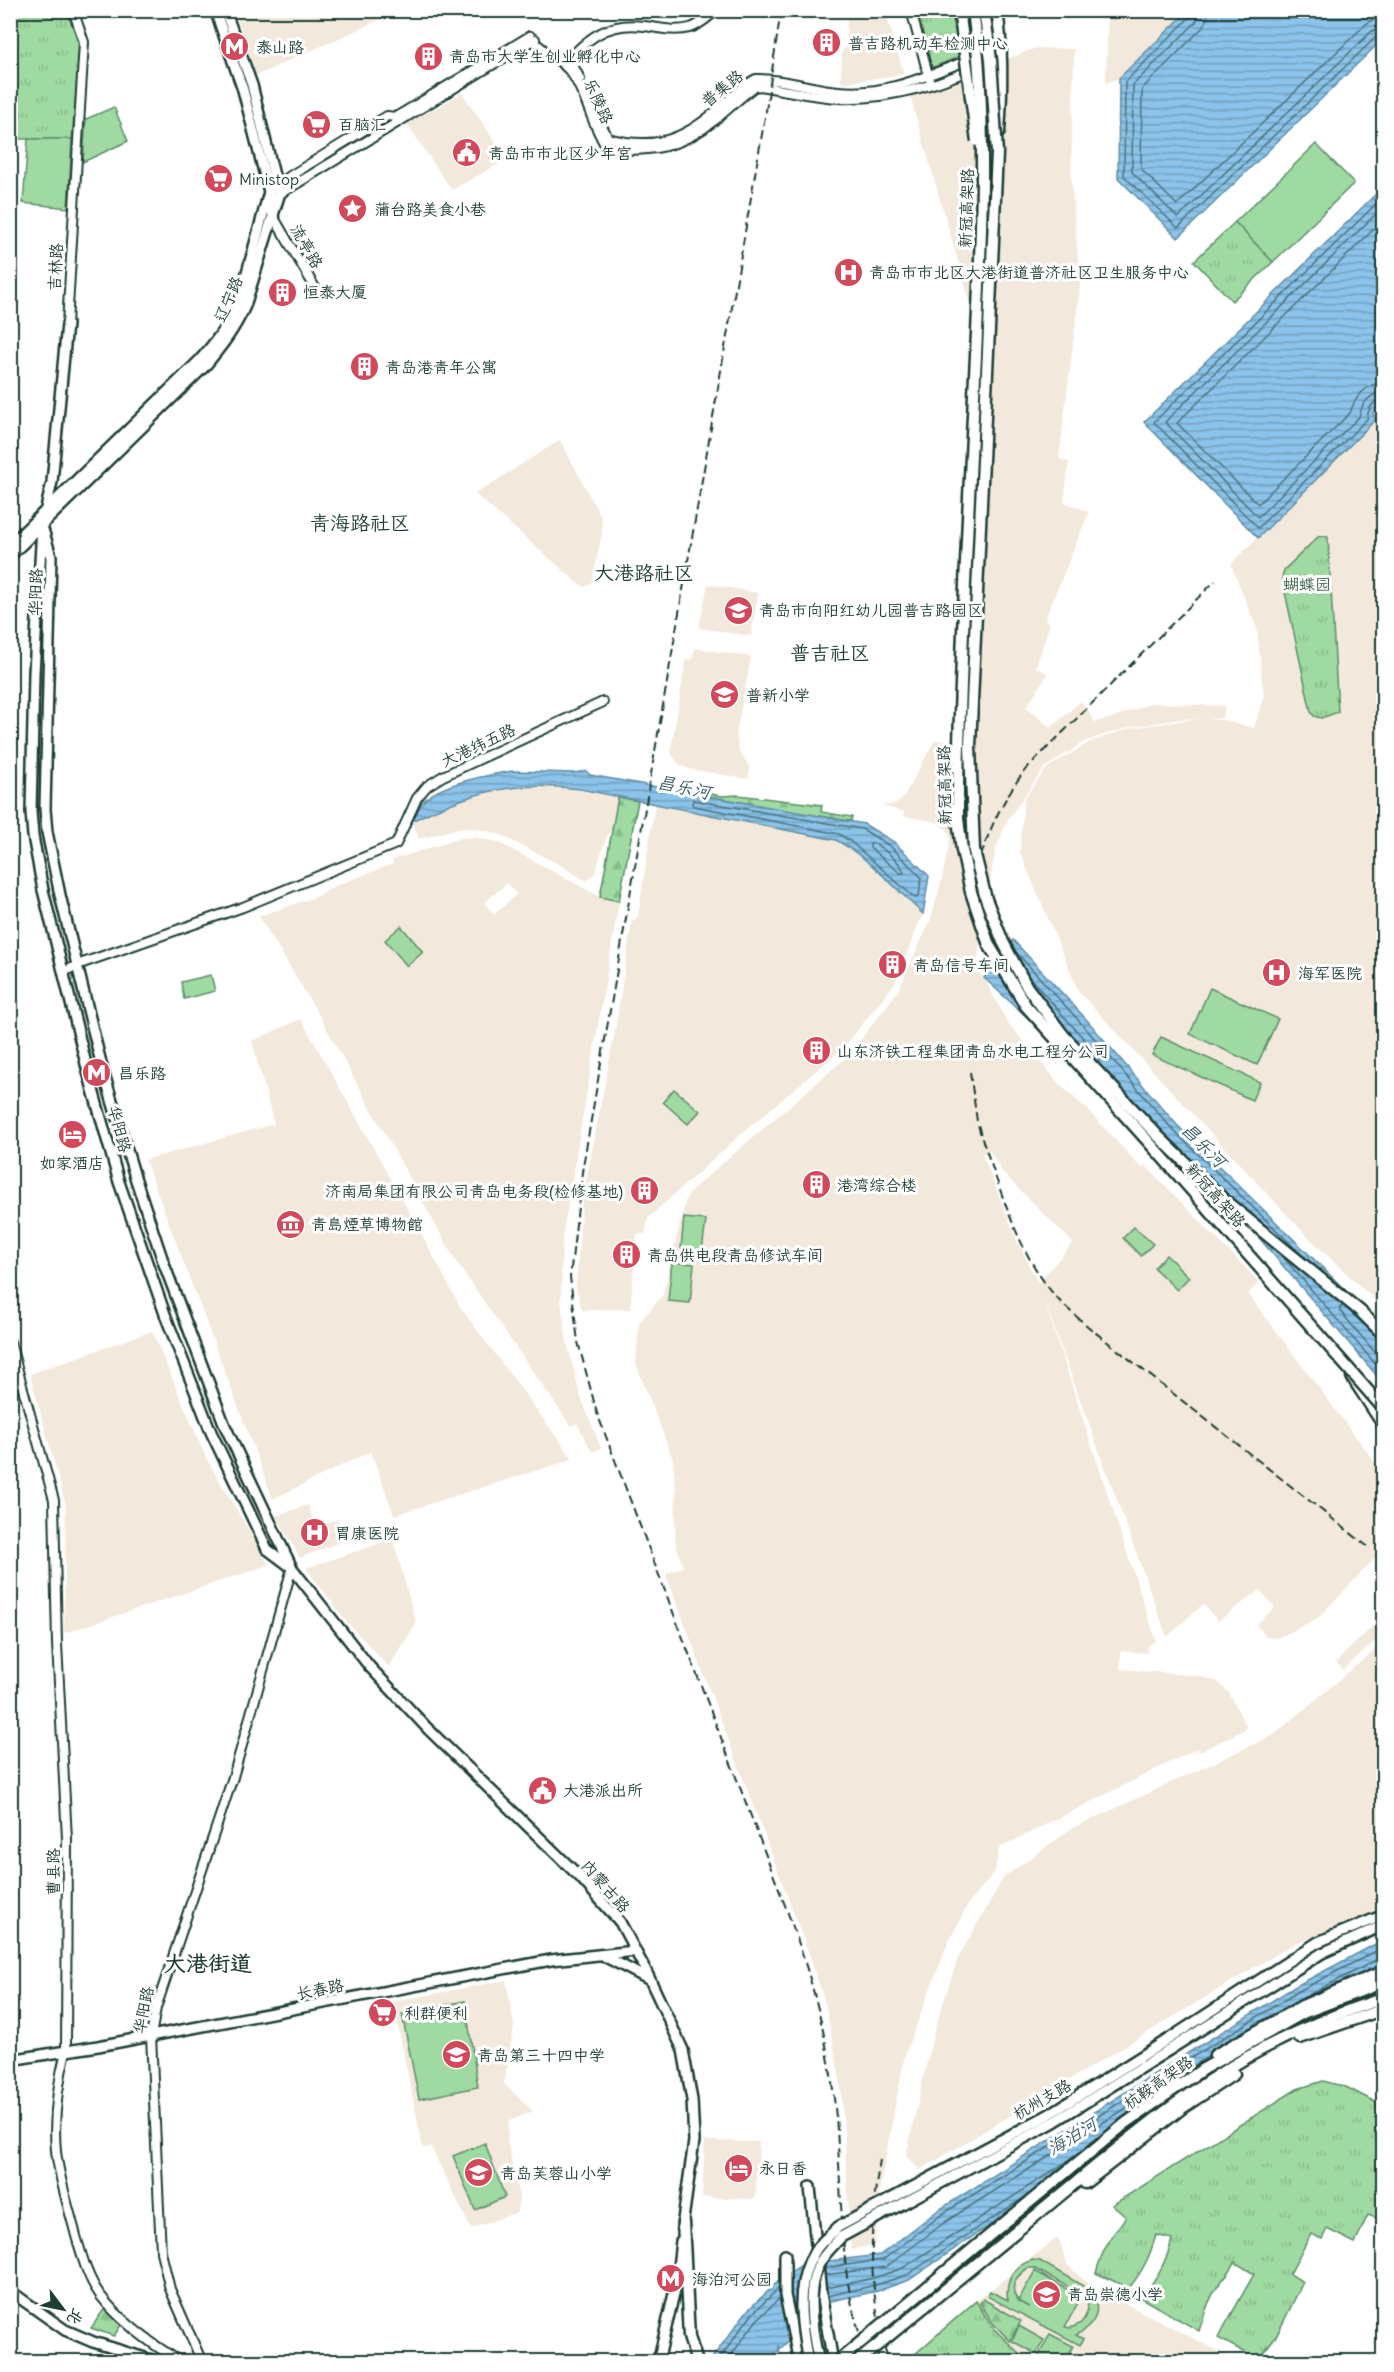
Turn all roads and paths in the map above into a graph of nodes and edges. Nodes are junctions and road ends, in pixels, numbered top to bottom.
1 (73, 10) edge
2 (215, 10) edge
3 (225, 10) edge
4 (717, 10) edge
5 (910, 10) edge
6 (959, 10) edge
7 (967, 10) edge
8 (973, 10) edge
9 (984, 10) edge
10 (995, 10) edge
11 (603, 31) junction
12 (532, 39) junction
13 (579, 50) junction
14 (557, 52) junction
15 (999, 55) junction
16 (971, 59) junction
17 (567, 65) junction
18 (972, 70) junction
19 (930, 79) junction
20 (608, 138) joint
21 (607, 148) joint
22 (997, 153) junction
23 (982, 170) junction
24 (273, 194) junction
25 (273, 216) junction
26 (317, 291) dead end
27 (67, 324) joint
28 (47, 509) junction
29 (42, 526) junction
30 (10, 545) edge
31 (10, 556) edge
32 (603, 702) dead end
33 (77, 964) junction
34 (63, 967) junction
35 (1360, 1311) junction
36 (1383, 1329) edge
37 (1383, 1335) edge
38 (10, 1342) edge
39 (1340, 1359) junction
40 (1383, 1409) edge
41 (1383, 1426) edge
42 (292, 1568) junction
43 (1383, 1915) edge
44 (1383, 1925) edge
45 (635, 1951) junction
46 (602, 1955) junction
47 (1383, 1971) edge
48 (650, 1980) junction
49 (1383, 1982) edge
50 (1383, 1998) edge
51 (1383, 2009) edge
52 (152, 2036) junction
53 (1167, 2046) junction
54 (66, 2051) junction
55 (10, 2060) edge
56 (1113, 2134) junction
57 (810, 2187) dead end
58 (683, 2222) junction
59 (1018, 2230) junction
60 (785, 2255) dead end
61 (10, 2291) edge
62 (158, 2361) edge
63 (181, 2361) edge
64 (202, 2361) edge
65 (660, 2361) edge
66 (697, 2361) edge
67 (799, 2361) edge
68 (808, 2361) edge
69 (819, 2361) edge
70 (835, 2361) edge
71 (857, 2361) edge

1 - 27 street, 吉林路
2 - 24 main road
3 - 24 main road, 辽宁路
4 - 11 street
5 - 19 street
6 - 23 highway, bridge
7 - 16 main road
8 - 23 highway, 新冠高架路, bridge
9 - 22 highway, 新冠高架路, bridge
10 - 15 main road
10 - 22 highway, bridge
11 - 13 street
11 - 17 street
12 - 14 street, 乐陵路
12 - 17 street, 乐陵路
12 - 24 street
13 - 14 street
13 - 17 street
14 - 17 street, 乐陵路
15 - 16 street
15 - 18 street, 普集路
16 - 18 main road
16 - 19 street
17 - 20 street, 乐陵路
17 - 21 street, 乐陵路
18 - 19 street, 普集路
19 - 20 street, 普集路
19 - 21 street, 普集路
22 - 35 highway, 新冠高架路, bridge
23 - 39 highway, 新冠高架路, bridge
24 - 25 main road, 辽宁路
24 - 28 main road, 辽宁路
25 - 26 street, 流亭路
25 - 29 main road, 辽宁路
27 - 28 main road, 吉林路
28 - 29 main road, 吉林路
28 - 30 main road, 辽宁路
29 - 31 main road, 辽宁路
29 - 33 main road, 华阳路
29 - 34 main road, 华阳路
32 - 33 street, 大港纬五路
33 - 34 street
33 - 42 main road, 华阳路
34 - 42 main road, 华阳路
35 - 36 highway, bridge
35 - 37 highway, 新冠高架路, bridge
38 - 54 street, 曹县路
39 - 40 highway, 新冠高架路, bridge
39 - 41 highway, bridge
42 - 45 main road, 内蒙古路
42 - 52 street, 华阳路
43 - 53 main road, 杭州支路
44 - 53 main road, 杭州支路
45 - 46 main road, 长春路
45 - 48 main road, 内蒙古路
46 - 48 main road
46 - 52 main road, 长春路
47 - 56 highway
48 - 58 main road, 内蒙古路
49 - 56 highway, 杭鞍高架路
50 - 59 highway, 杭鞍高架路
51 - 59 highway
52 - 54 main road, 长春路
52 - 64 street, 华阳路
53 - 68 main road, 杭州支路, bridge
53 - 69 main road, 杭州支路, bridge
54 - 55 main road, 长春路
54 - 63 street, 曹县路
56 - 70 highway, 杭鞍高架路, bridge
57 - 70 main road, bridge
58 - 65 main road, 内蒙古路
58 - 66 highway
59 - 71 highway, 杭鞍高架路, bridge
60 - 67 main road
61 - 62 main road

